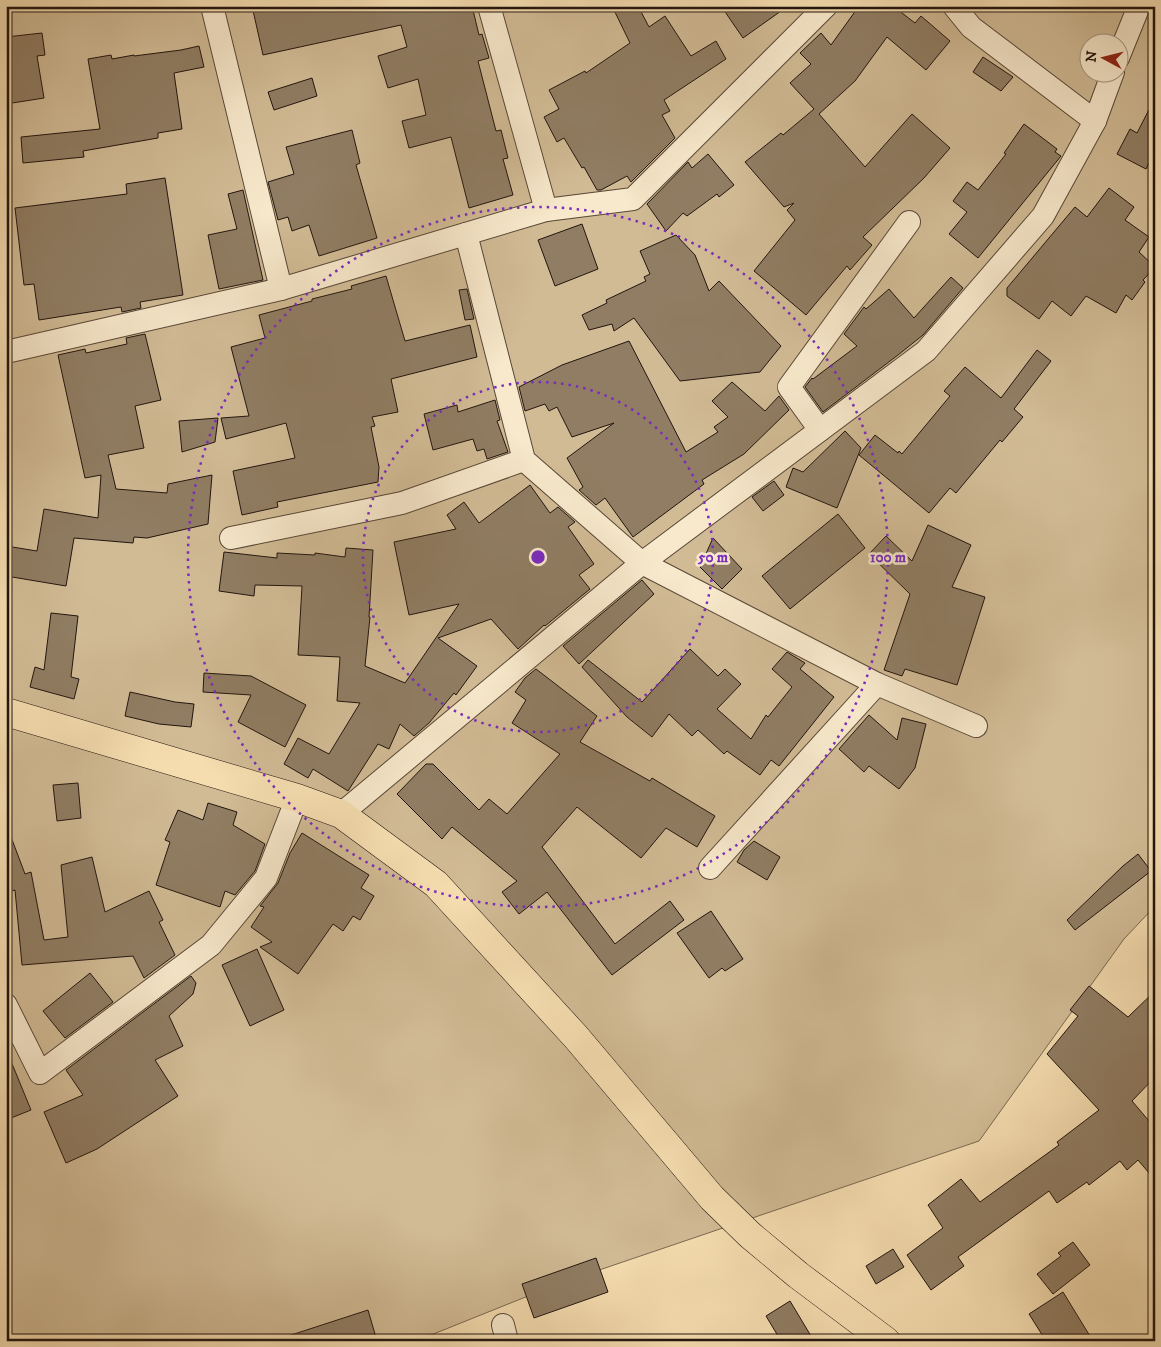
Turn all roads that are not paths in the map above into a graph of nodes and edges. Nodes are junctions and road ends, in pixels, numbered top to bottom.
1 (212, 6) edge
2 (488, 6) edge
3 (826, 6) edge
4 (954, 6) edge
5 (1138, 6) edge
6 (1128, 32) edge
7 (1109, 82) edge
8 (1094, 121) junction
9 (546, 210) junction
10 (909, 222) dead end
11 (466, 234) junction
12 (281, 288) junction
13 (7, 349) edge
14 (820, 430) junction
15 (524, 460) junction
16 (231, 538) dead end
17 (642, 563) junction
18 (877, 684) junction
19 (6, 712) edge
20 (976, 726) dead end
21 (297, 798) junction
22 (341, 814) junction
23 (710, 868) dead end
24 (6, 1005) edge
25 (886, 1341) edge

1 - 12 street
2 - 9 street
3 - 9 street
4 - 8 street
5 - 6 street
7 - 8 street
8 - 14 street
9 - 11 street
10 - 14 street
11 - 12 street
11 - 15 street
12 - 13 street
14 - 17 street
15 - 16 street
15 - 17 street
17 - 18 street
17 - 22 street
18 - 20 street
18 - 23 street
19 - 21 main road
21 - 22 main road
21 - 24 street
22 - 25 main road

